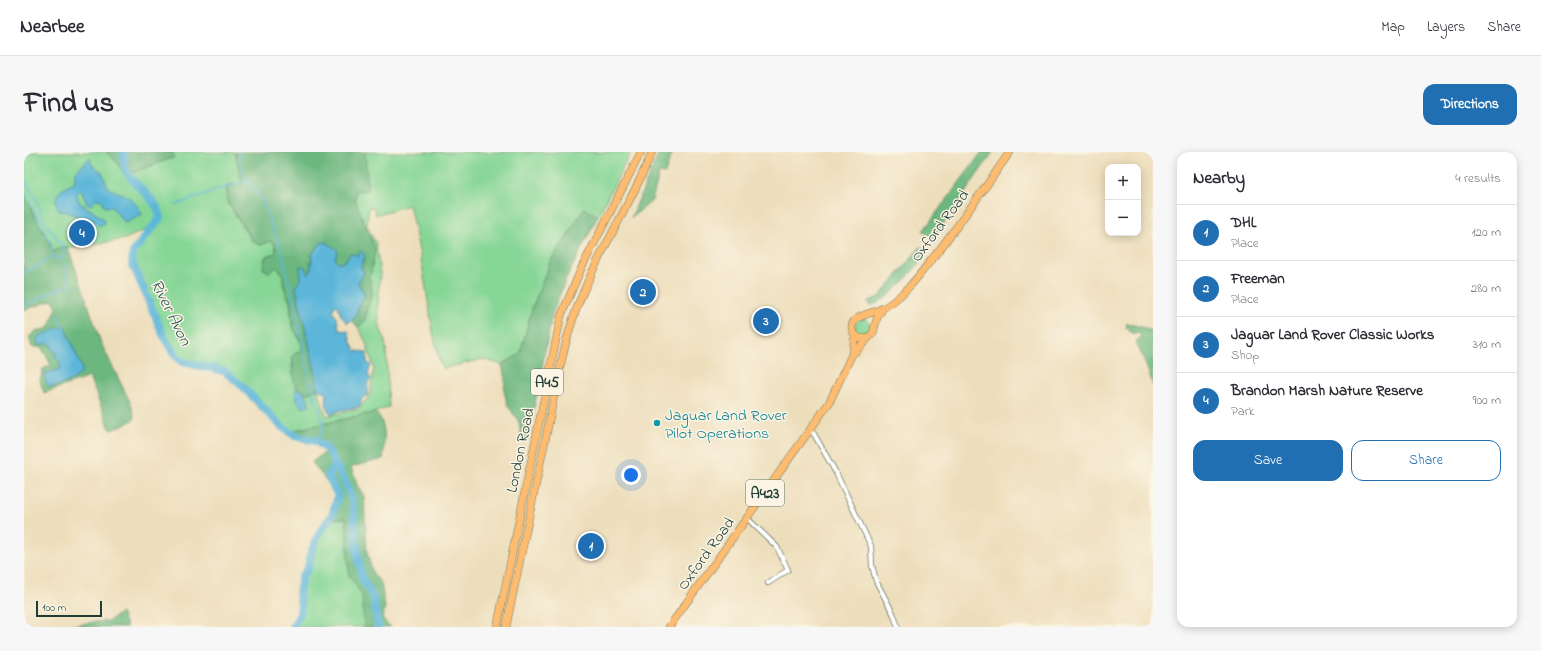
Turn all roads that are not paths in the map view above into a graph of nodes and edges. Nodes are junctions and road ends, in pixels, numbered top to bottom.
1 (641, 152) edge
2 (652, 152) edge
3 (1010, 152) edge
4 (883, 308) junction
5 (863, 316) junction
6 (875, 326) junction
7 (855, 336) junction
8 (868, 338) junction
9 (852, 354) junction
10 (809, 430) junction
11 (747, 518) junction
12 (768, 583) dead end
13 (497, 627) edge
14 (506, 627) edge
15 (669, 627) edge
16 (898, 627) edge

1 - 13 highway, London Road / A45
2 - 14 highway, London Road / A45
3 - 4 highway, Oxford Road
4 - 5 highway, Oxford Road
4 - 6 highway, Oxford Road
5 - 6 highway
5 - 7 highway
6 - 8 highway
7 - 8 highway
7 - 9 highway, Oxford Road / A423
8 - 9 highway, Oxford Road / A423
9 - 10 highway, Oxford Road / A423
10 - 11 highway, Oxford Road / A423
10 - 16 street
11 - 12 street
11 - 15 highway, Oxford Road / A423

